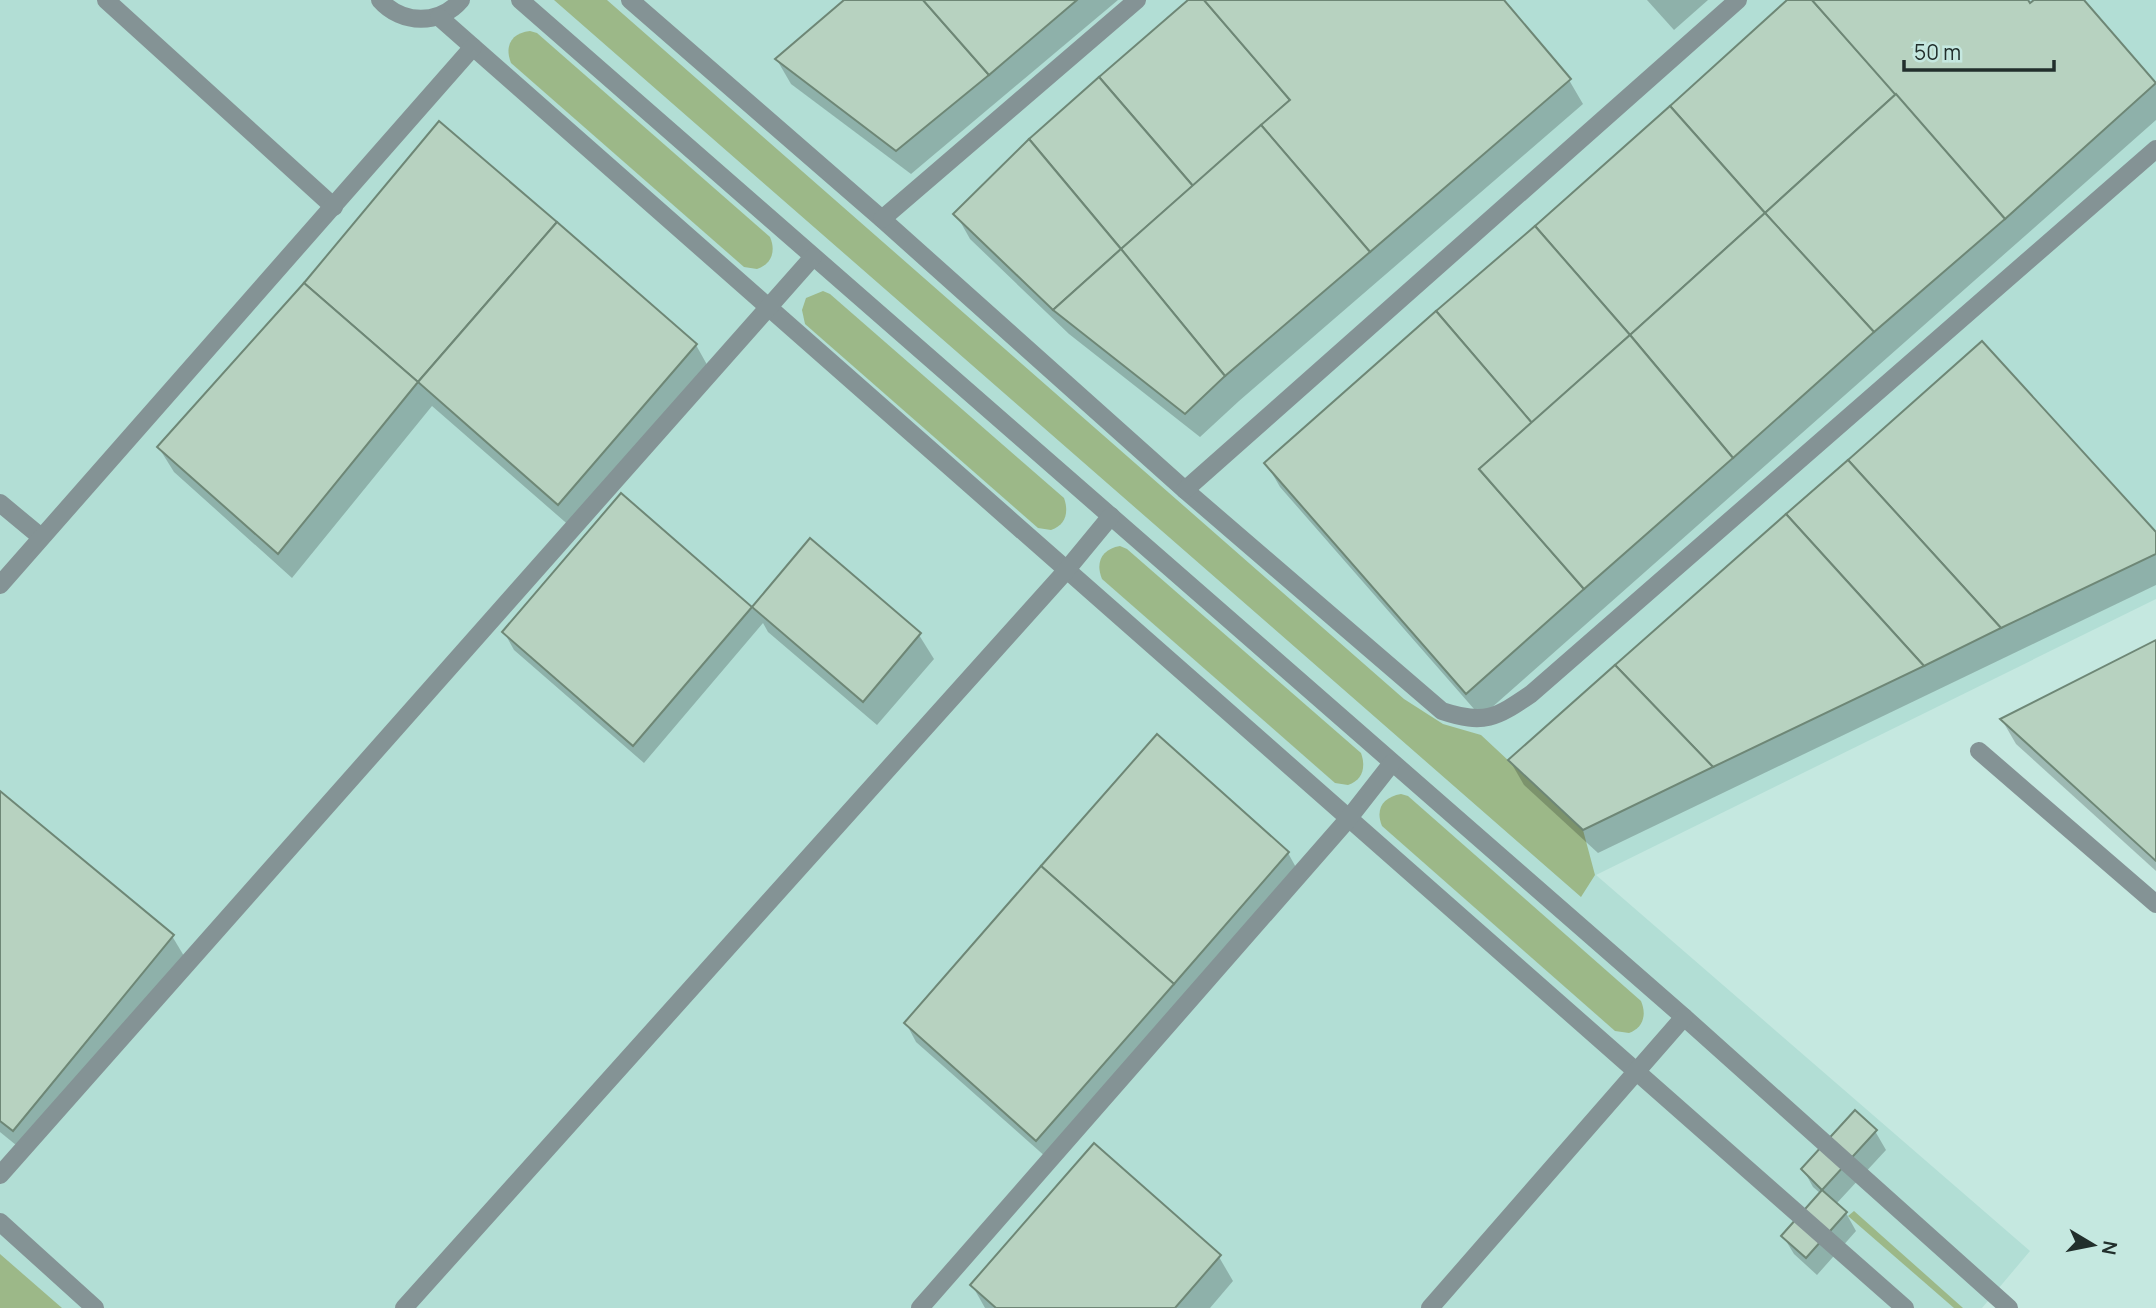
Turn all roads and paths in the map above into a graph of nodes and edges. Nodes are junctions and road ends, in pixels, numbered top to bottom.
1 (106, 0) edge
2 (380, 0) edge
3 (461, 0) edge
4 (520, 0) edge
5 (630, 0) edge
6 (1137, 0) edge
7 (1738, 0) edge
8 (439, 17) junction
9 (473, 47) junction
10 (2156, 149) edge
11 (334, 207) junction
12 (881, 219) junction
13 (813, 257) junction
14 (768, 306) junction
15 (1185, 491) junction
16 (0, 503) edge
17 (1111, 516) junction
18 (41, 537) junction
19 (1067, 569) junction
20 (0, 584) edge
21 (1979, 751) dead end
22 (1392, 763) junction
23 (1349, 818) junction
24 (2156, 904) edge
25 (1684, 1017) junction
26 (1635, 1070) junction
27 (0, 1175) edge
28 (0, 1222) edge
29 (94, 1308) edge
30 (404, 1308) edge
31 (920, 1308) edge
32 (1430, 1308) edge
33 (1905, 1308) edge
34 (2009, 1308) edge

1 - 11 lane
2 - 8 lane
3 - 8 lane
4 - 13 lane
5 - 12 lane
6 - 12 lane
7 - 15 lane
8 - 9 lane
9 - 11 lane
9 - 14 lane
10 - 15 lane
11 - 18 lane
12 - 15 lane
13 - 14 lane
13 - 17 lane
14 - 19 lane
14 - 27 lane
16 - 18 lane
17 - 19 lane
17 - 22 lane
18 - 20 lane
19 - 23 lane
19 - 30 lane
21 - 24 lane
22 - 23 lane
22 - 25 lane
23 - 26 lane
23 - 31 lane
25 - 26 lane
25 - 34 lane
26 - 32 lane
26 - 33 lane
28 - 29 lane

